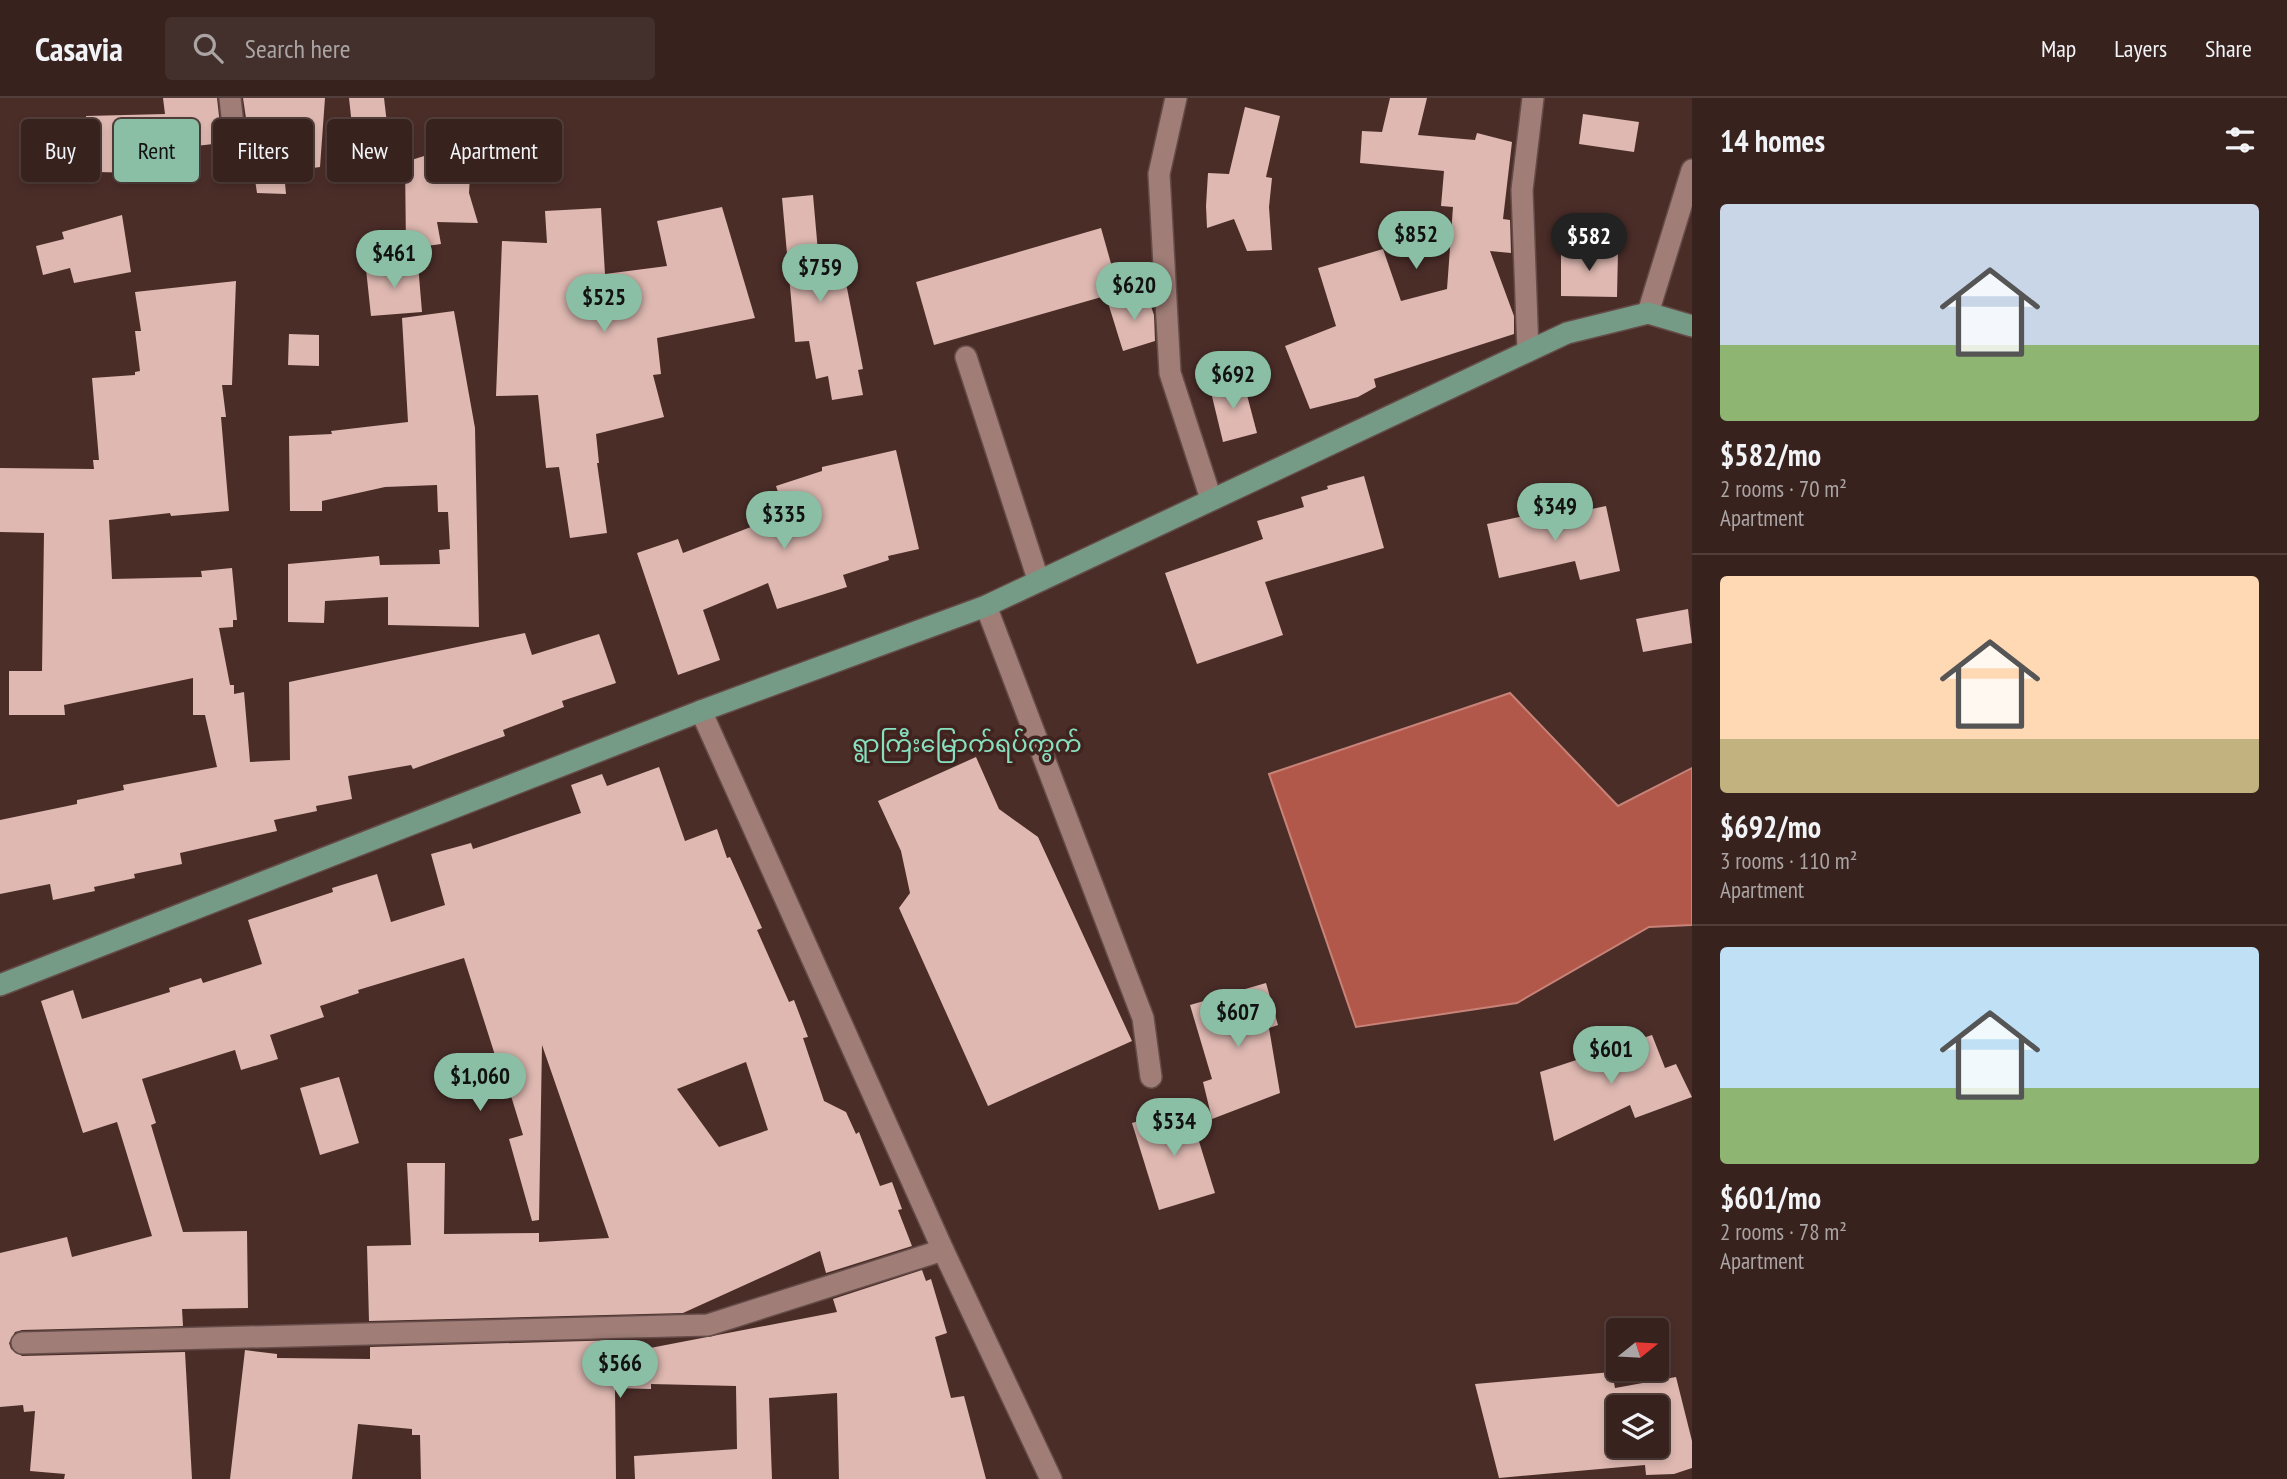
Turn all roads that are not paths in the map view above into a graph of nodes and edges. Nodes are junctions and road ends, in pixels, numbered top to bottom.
1 (230, 98) edge
2 (1176, 98) edge
3 (1533, 98) edge
4 (232, 119) edge
5 (1692, 170) edge
6 (1648, 313) junction
7 (1692, 326) edge
8 (1528, 351) junction
9 (966, 357) dead end
10 (1211, 499) junction
11 (1038, 579) junction
12 (985, 606) junction
13 (702, 711) junction
14 (0, 985) edge
15 (1151, 1077) dead end
16 (943, 1250) junction
17 (22, 1343) dead end
18 (1051, 1479) edge

1 - 4 street
2 - 10 street
3 - 8 street
5 - 6 street
6 - 7 main road
6 - 8 main road
8 - 10 main road
9 - 11 street
10 - 11 main road
11 - 12 main road
12 - 13 main road
12 - 15 street
13 - 14 main road
13 - 16 street
16 - 17 street
16 - 18 street

